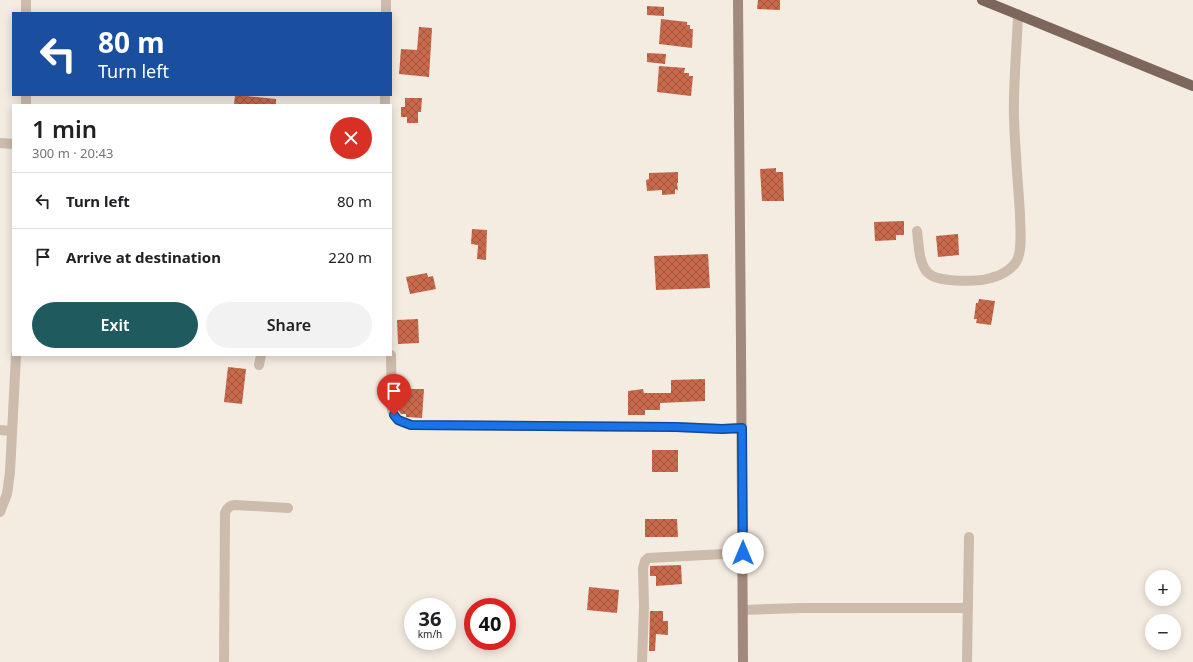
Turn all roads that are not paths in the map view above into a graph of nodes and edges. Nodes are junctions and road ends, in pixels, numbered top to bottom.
1 (26, 0) edge
2 (386, 0) edge
3 (738, 0) edge
4 (987, 1) edge
5 (26, 12) edge
6 (386, 12) edge
7 (1018, 14) junction
8 (1193, 86) edge
9 (0, 143) edge
10 (12, 144) edge
11 (917, 231) dead end
12 (16, 356) edge
13 (391, 356) edge
14 (742, 428) junction
15 (0, 430) edge
16 (12, 431) junction
17 (288, 508) dead end
18 (0, 512) edge
19 (969, 538) dead end
20 (743, 553) junction
21 (968, 608) junction
22 (743, 610) junction
23 (224, 662) edge
24 (642, 662) edge
25 (743, 662) edge
26 (967, 662) edge

1 - 5 street
2 - 6 street
3 - 14 street
4 - 7 main road
7 - 8 main road
7 - 11 street
9 - 10 street
12 - 16 street
13 - 14 street
14 - 20 street
15 - 16 street
16 - 18 street
17 - 23 street
19 - 21 street
20 - 22 street
20 - 24 street
21 - 22 street
21 - 26 street
22 - 25 street

